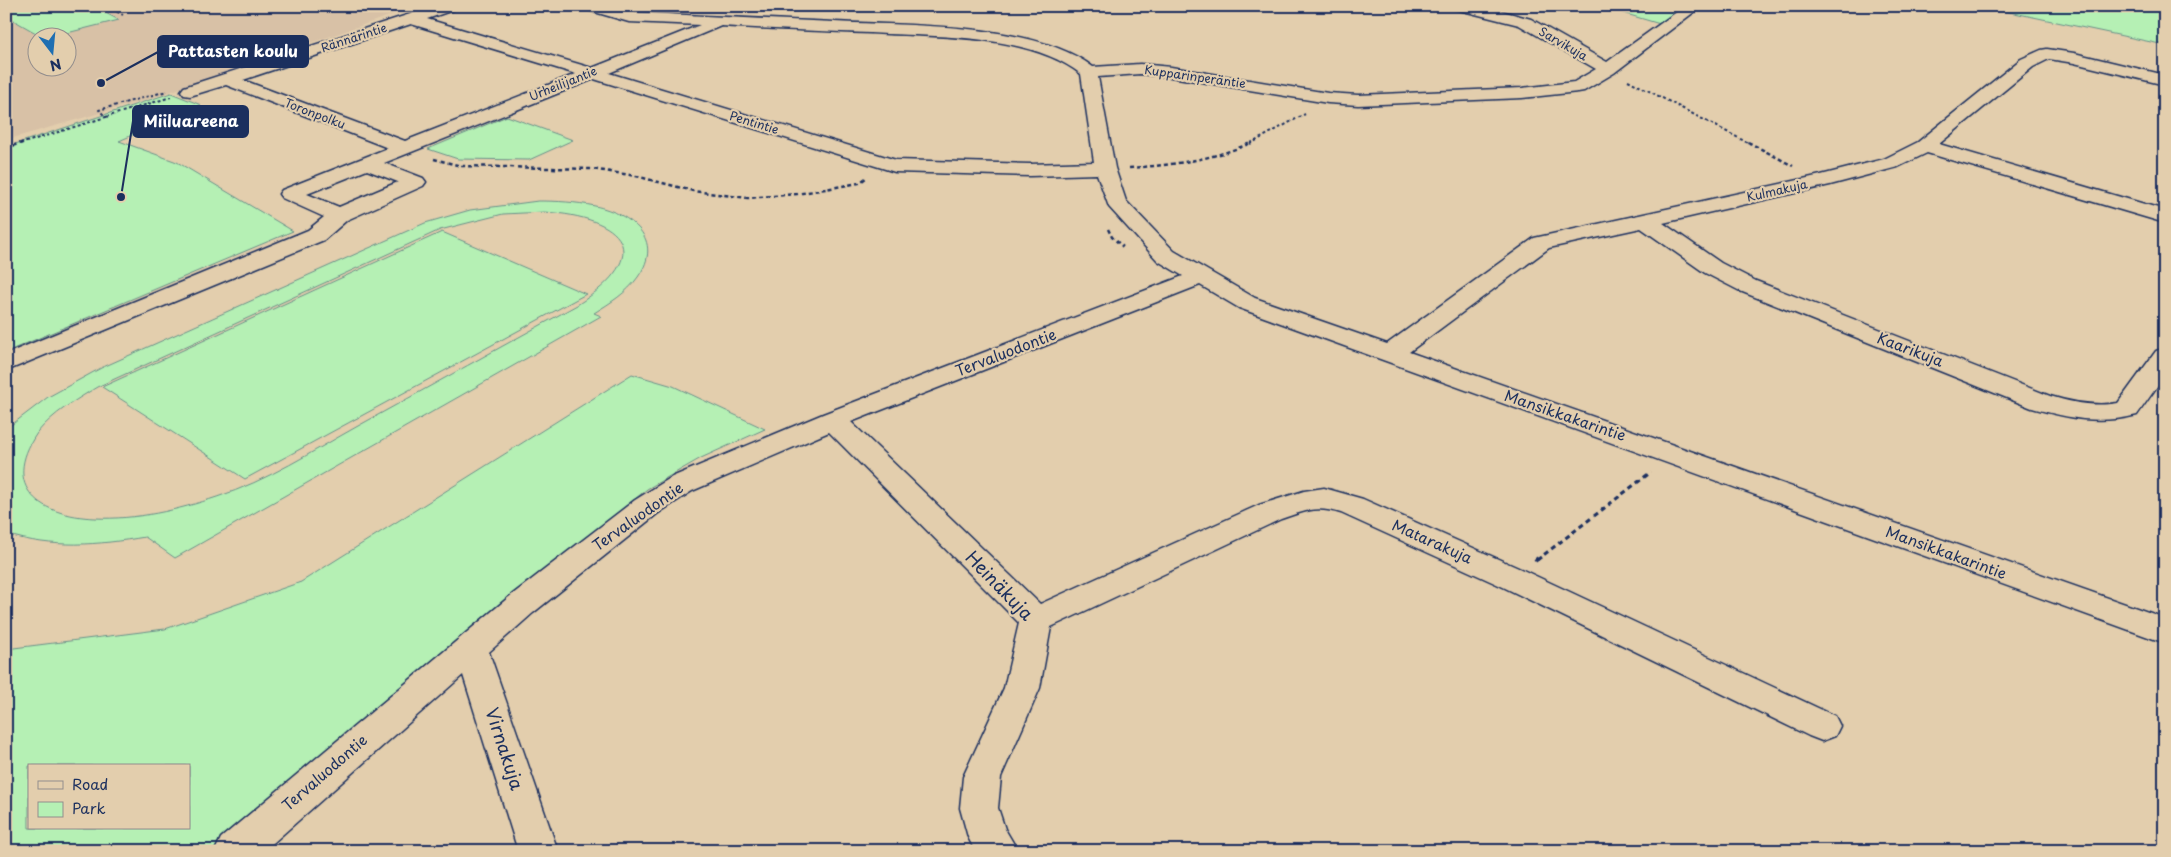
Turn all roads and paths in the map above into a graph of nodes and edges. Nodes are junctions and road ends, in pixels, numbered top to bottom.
1 (107, 6) edge
2 (588, 6) edge
3 (1460, 6) edge
4 (1696, 6) edge
5 (440, 7) edge
6 (123, 15) dead end
7 (411, 20) junction
8 (722, 22) junction
9 (1608, 70) junction
10 (592, 72) junction
11 (1089, 72) junction
12 (228, 79) junction
13 (2165, 80) edge
14 (190, 91) joint
15 (1328, 98) junction
16 (106, 117) dead end
17 (1926, 146) junction
18 (404, 147) junction
19 (366, 163) junction
20 (887, 164) junction
21 (1121, 164) junction
22 (1133, 175) dead end
23 (1823, 181) junction
24 (339, 215) junction
25 (2165, 217) edge
26 (1646, 221) junction
27 (1201, 277) junction
28 (1390, 354) junction
29 (2165, 356) edge
30 (6, 363) edge
31 (833, 420) junction
32 (1666, 452) junction
33 (1512, 578) junction
34 (1036, 620) junction
35 (2165, 631) edge
36 (471, 648) junction
37 (1822, 726) dead end
38 (234, 851) edge
39 (538, 851) edge
40 (998, 851) edge

1 - 6 path
2 - 8 street
3 - 9 street, Sarvikuja
4 - 9 street, Kupparinperäntie
5 - 7 street, Rännärintie
7 - 10 street, Pentintie
7 - 12 street, Rännärintie
8 - 10 street, Urheilijantie
8 - 11 street
9 - 15 street, Kupparinperäntie
9 - 23 path
10 - 18 street, Urheilijantie
10 - 20 street, Pentintie
11 - 15 street, Kupparinperäntie
11 - 21 street, Mansikkakarintie
12 - 14 street, Rännärintie
12 - 18 street, Toronpolku
13 - 17 street, Kulmakuja
14 - 16 path
15 - 21 path
17 - 23 street, Kulmakuja
17 - 25 street
18 - 19 street, Urheilijantie
18 - 20 path
19 - 24 street, Urheilijantie
19 - 24 street
20 - 21 street, Pentintie
21 - 22 path
21 - 27 street, Mansikkakarintie
23 - 26 street, Kulmakuja
24 - 30 street
26 - 28 street, Kulmakuja
26 - 29 street, Kaarikuja
27 - 28 street, Mansikkakarintie
27 - 31 street, Tervaluodontie
28 - 32 street, Mansikkakarintie
31 - 34 street, Heinäkuja
31 - 36 street, Tervaluodontie
32 - 33 path
32 - 35 street, Mansikkakarintie
33 - 34 street, Matarakuja
33 - 37 street, Matarakuja
34 - 40 street, Heinäkuja
36 - 38 street, Tervaluodontie
36 - 39 street, Virnakuja

